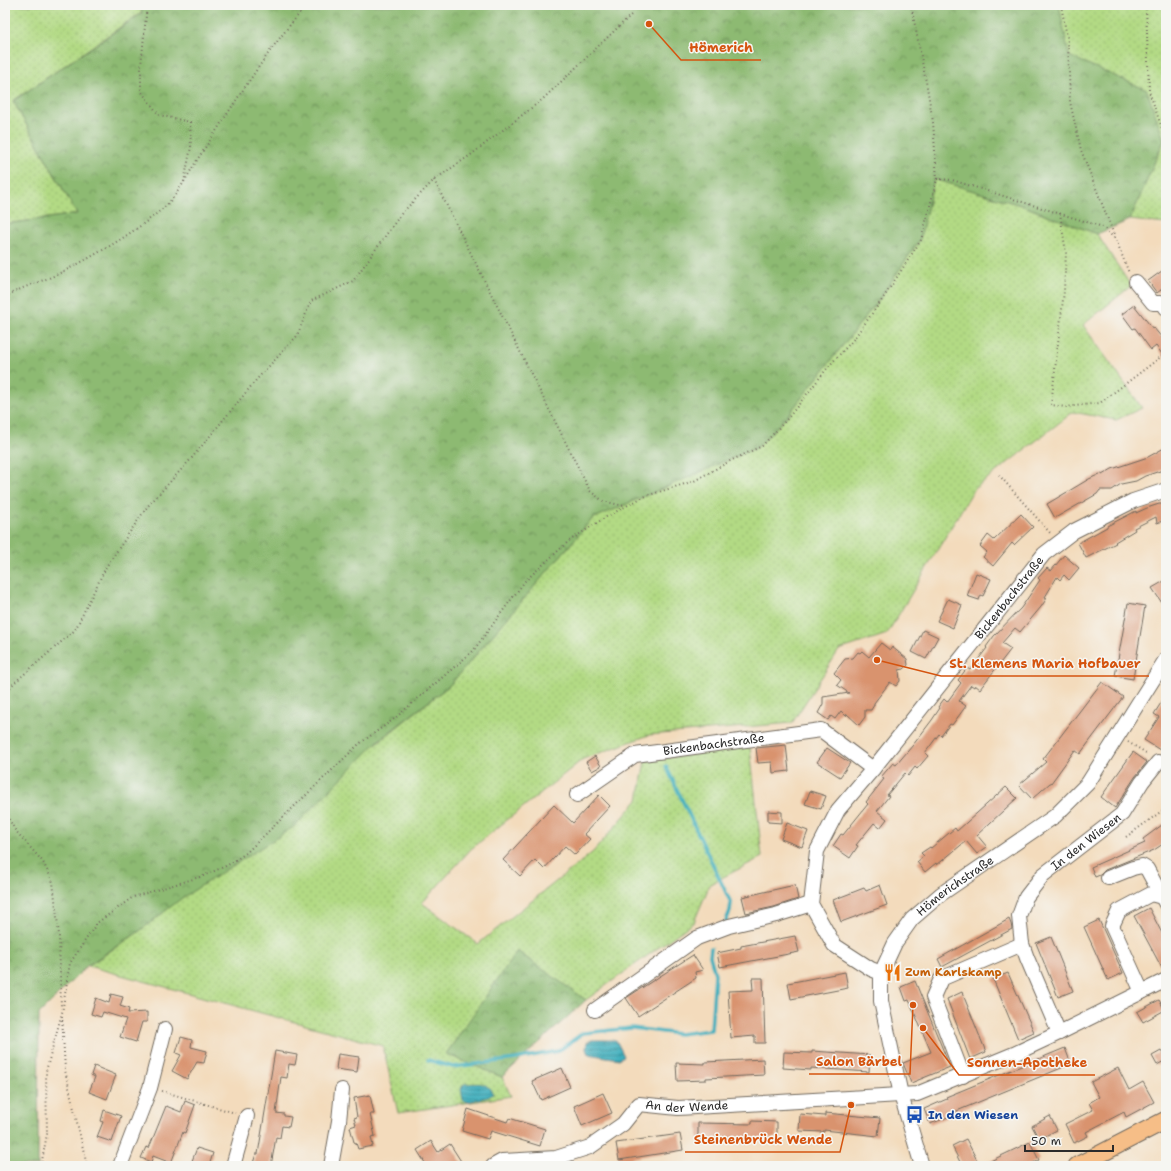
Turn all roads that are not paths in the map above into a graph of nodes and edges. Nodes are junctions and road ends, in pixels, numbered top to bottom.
1 (1136, 282) road end
2 (1165, 304) edge
3 (1166, 490) edge
4 (1166, 658) edge
5 (1158, 762) road end
6 (873, 769) junction
7 (577, 795) dead end
8 (1108, 878) dead end
9 (1164, 900) edge
10 (810, 904) junction
11 (1022, 944) junction
12 (882, 973) junction
13 (1166, 980) edge
14 (1142, 992) junction
15 (595, 1010) dead end
16 (165, 1029) dead end
17 (1059, 1033) junction
18 (963, 1076) junction
19 (342, 1090) dead end
20 (900, 1096) junction
21 (247, 1116) road end
22 (1166, 1120) edge
23 (1082, 1165) edge
24 (120, 1166) edge
25 (233, 1166) edge
26 (331, 1166) edge
27 (493, 1166) edge
28 (922, 1166) edge

1 - 2 street
3 - 6 street, Bickenbachstraße
4 - 12 street, Hömerichstraße
5 - 11 street, In den Wiesen
6 - 7 street, Bickenbachstraße
6 - 10 street, Bickenbachstraße
8 - 9 street
9 - 14 street
10 - 12 street
10 - 15 street
11 - 17 street, In den Wiesen
11 - 18 street
12 - 20 street, Hömerichstraße
13 - 14 street
14 - 17 street
16 - 24 street
17 - 18 street
18 - 20 street
19 - 26 street
20 - 27 street, An der Wende
20 - 28 street, Hömerichstraße
21 - 25 street
22 - 23 main road

